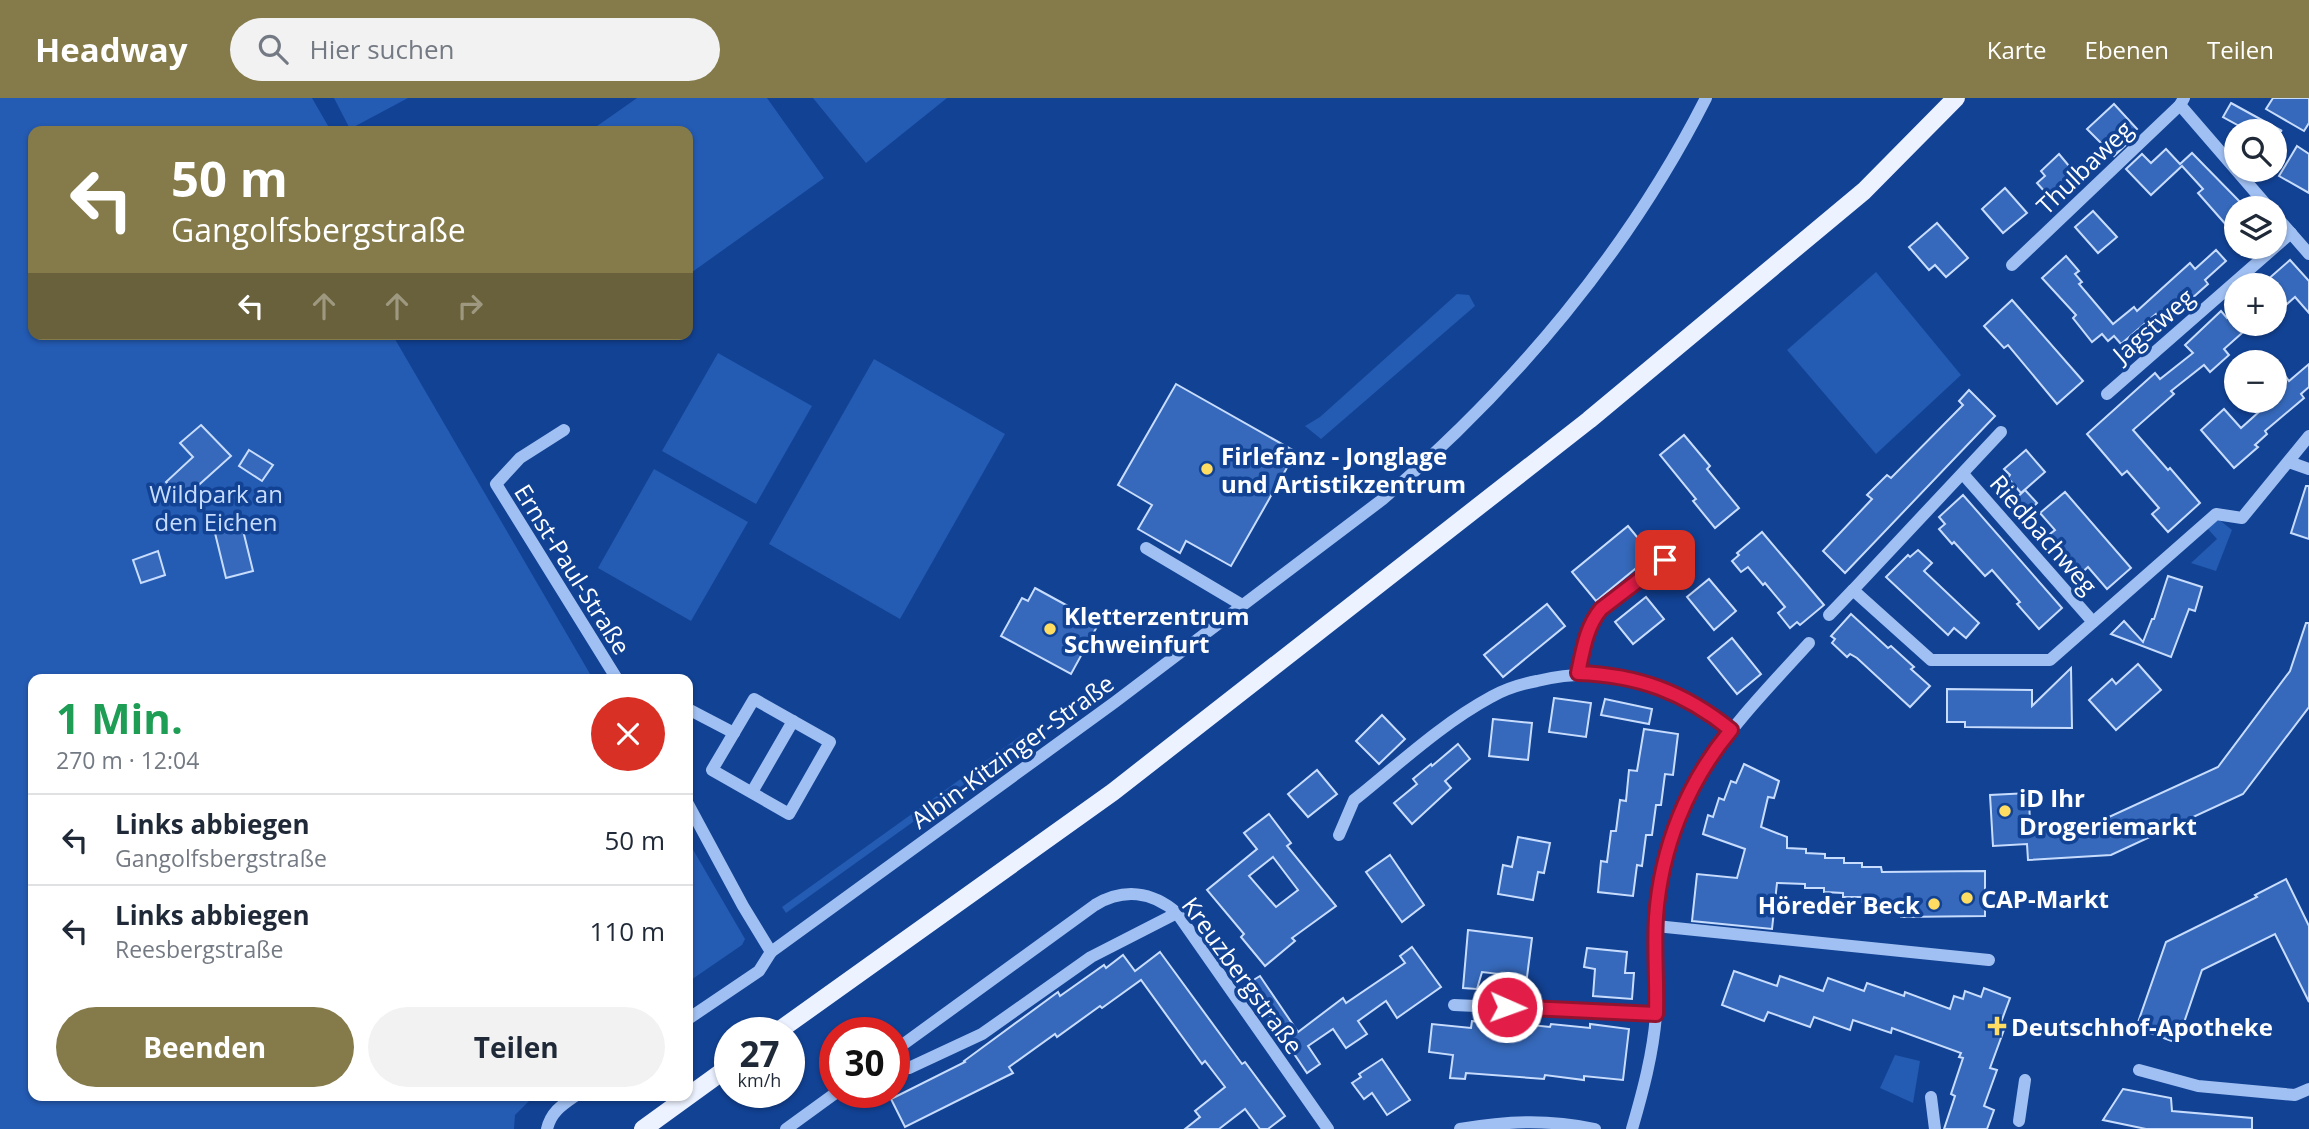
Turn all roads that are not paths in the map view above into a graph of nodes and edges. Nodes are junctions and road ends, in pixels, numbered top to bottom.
1 (1706, 98) edge
2 (1956, 98) edge
3 (2182, 102) edge
4 (2259, 196) edge
5 (2287, 228) edge
6 (2291, 233) junction
7 (2309, 254) edge
8 (2012, 265) dead end
9 (2107, 394) dead end
10 (564, 430) dead end
11 (2001, 432) dead end
12 (2309, 436) edge
13 (2289, 462) junction
14 (2309, 470) edge
15 (1963, 474) junction
16 (1146, 548) dead end
17 (1665, 560) dead end
18 (1853, 590) junction
19 (1242, 605) junction
20 (1829, 615) dead end
21 (2093, 622) junction
22 (1809, 643) dead end
23 (1578, 673) junction
24 (614, 674) edge
25 (693, 712) edge
26 (793, 721) junction
27 (1731, 730) junction
28 (734, 733) junction
29 (752, 793) junction
30 (693, 813) edge
31 (1339, 835) dead end
32 (1177, 913) junction
33 (1656, 926) junction
34 (771, 952) junction
35 (1989, 960) dead end
36 (1454, 1005) dead end
37 (1656, 1014) junction
38 (693, 1016) edge
39 (798, 1017) edge
40 (910, 1039) edge
41 (910, 1068) edge
42 (2139, 1070) dead end
43 (714, 1078) edge
44 (2025, 1080) dead end
45 (2309, 1089) edge
46 (693, 1093) edge
47 (1931, 1097) dead end
48 (567, 1101) edge
49 (682, 1101) edge
50 (819, 1105) edge
51 (2019, 1121) dead end
52 (547, 1129) edge
53 (643, 1129) edge
54 (786, 1129) edge
55 (1328, 1129) edge
56 (1460, 1129) edge
57 (1595, 1129) edge
58 (1632, 1129) edge
59 (1935, 1129) edge

1 - 19 street, Albin-Kitzinger-Straße
2 - 39 main road
3 - 4 street
3 - 8 street, Thulbaweg
5 - 6 street
6 - 7 street
6 - 9 street, Jagstweg
10 - 24 street, Ernst-Paul-Straße
11 - 15 street, Riedbachweg
12 - 13 street
13 - 14 street
13 - 21 street, Riedbachweg
15 - 18 street, Riedbachweg
15 - 21 street, Riedbachweg
16 - 19 street
17 - 23 street
18 - 20 street, Riedbachweg
18 - 21 street, Riedbachweg
19 - 34 street, Albin-Kitzinger-Straße
22 - 27 street
23 - 27 street
23 - 31 street
25 - 28 street
26 - 28 street
26 - 29 street
26 - 29 street
27 - 33 street
28 - 29 street
30 - 34 street
32 - 40 street, Kreuzbergstraße
32 - 41 street
32 - 55 street, Kreuzbergstraße
33 - 35 street
33 - 37 street
34 - 38 street, Albin-Kitzinger-Straße
36 - 37 street
37 - 58 street
42 - 45 street
43 - 46 main road
44 - 51 street
47 - 59 street
48 - 52 street
49 - 53 main road
50 - 54 street
56 - 57 street

